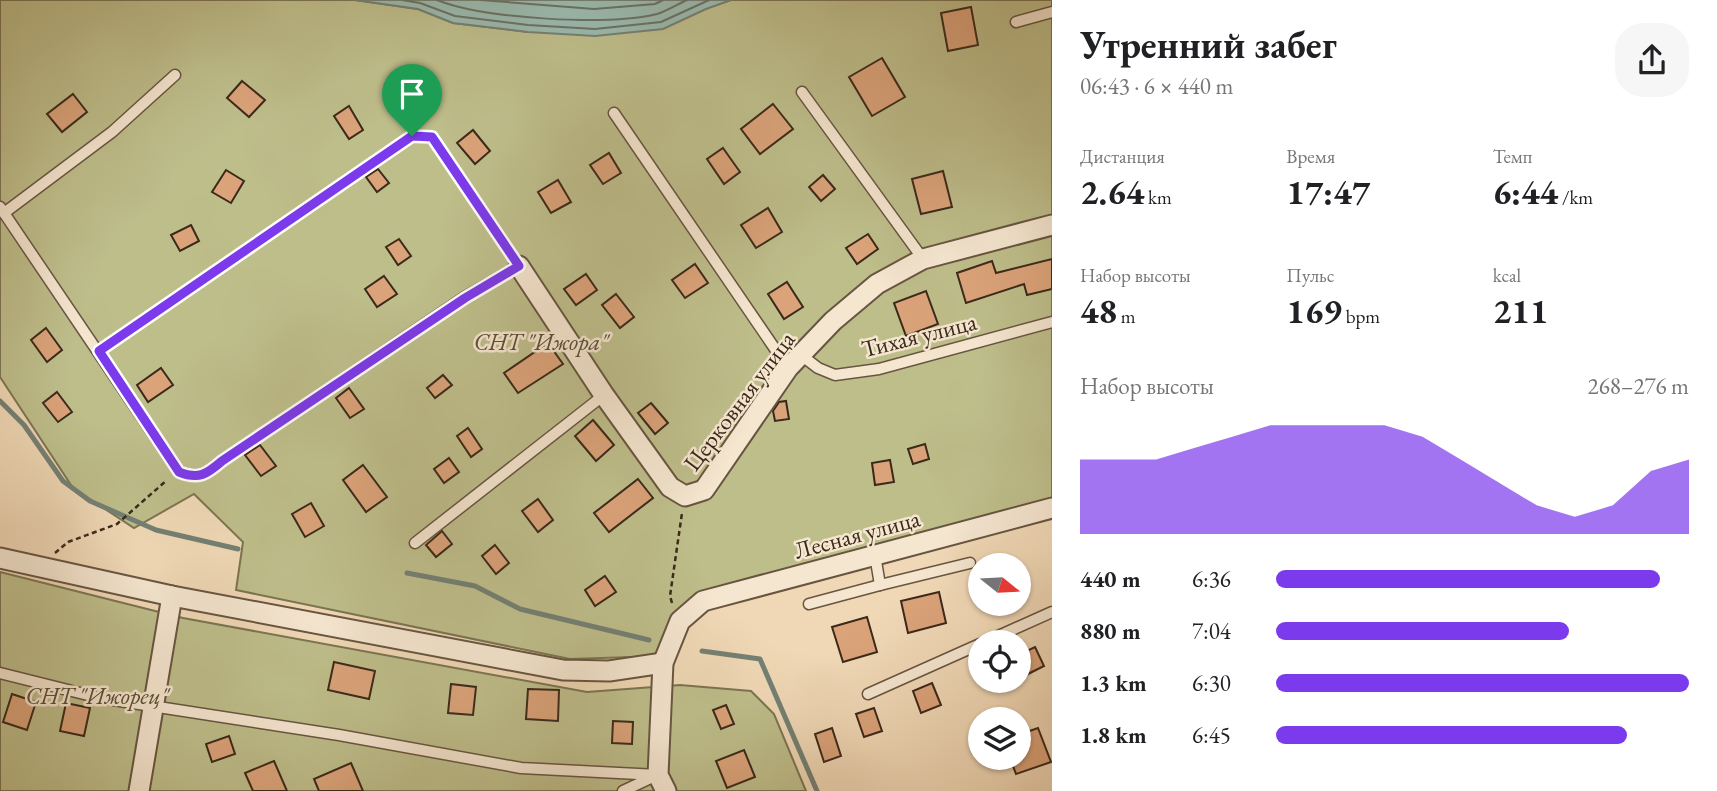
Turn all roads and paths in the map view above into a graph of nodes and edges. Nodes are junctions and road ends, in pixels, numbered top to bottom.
1 (1052, 12) edge
2 (1016, 22) dead end
3 (175, 75) dead end
4 (802, 92) dead end
5 (614, 113) dead end
6 (2, 210) edge
7 (1052, 225) edge
8 (923, 259) junction
9 (519, 266) junction
10 (1052, 322) edge
11 (99, 351) junction
12 (794, 362) junction
13 (604, 396) junction
14 (179, 472) junction
15 (685, 496) junction
16 (1052, 508) edge
17 (415, 543) dead end
18 (875, 555) junction
19 (0, 558) edge
20 (968, 563) edge
21 (45, 568) junction
22 (880, 584) junction
23 (172, 596) junction
24 (809, 604) dead end
25 (1052, 612) edge
26 (680, 621) junction
27 (1012, 630) edge
28 (968, 649) edge
29 (663, 663) junction
30 (0, 673) edge
31 (868, 694) dead end
32 (153, 705) junction
33 (662, 783) edge
34 (139, 791) edge
35 (623, 791) edge

1 - 2 lane
3 - 6 lane
4 - 8 lane
5 - 12 lane
6 - 11 lane
7 - 8 street, Церковная улица
8 - 12 street, Церковная улица
9 - 11 lane
9 - 13 street
9 - 14 lane
10 - 12 lane, Тихая улица
11 - 14 lane
12 - 15 street, Церковная улица
13 - 15 street
13 - 17 lane
14 - 21 path
15 - 26 path
16 - 18 street, Лесная улица
18 - 22 lane
18 - 26 street, Лесная улица
19 - 21 street
20 - 22 lane
21 - 23 street
22 - 24 lane
23 - 29 street
23 - 32 street
25 - 27 lane
26 - 29 street
28 - 31 lane
29 - 33 street
30 - 32 lane
32 - 33 lane
32 - 34 street
33 - 35 lane

